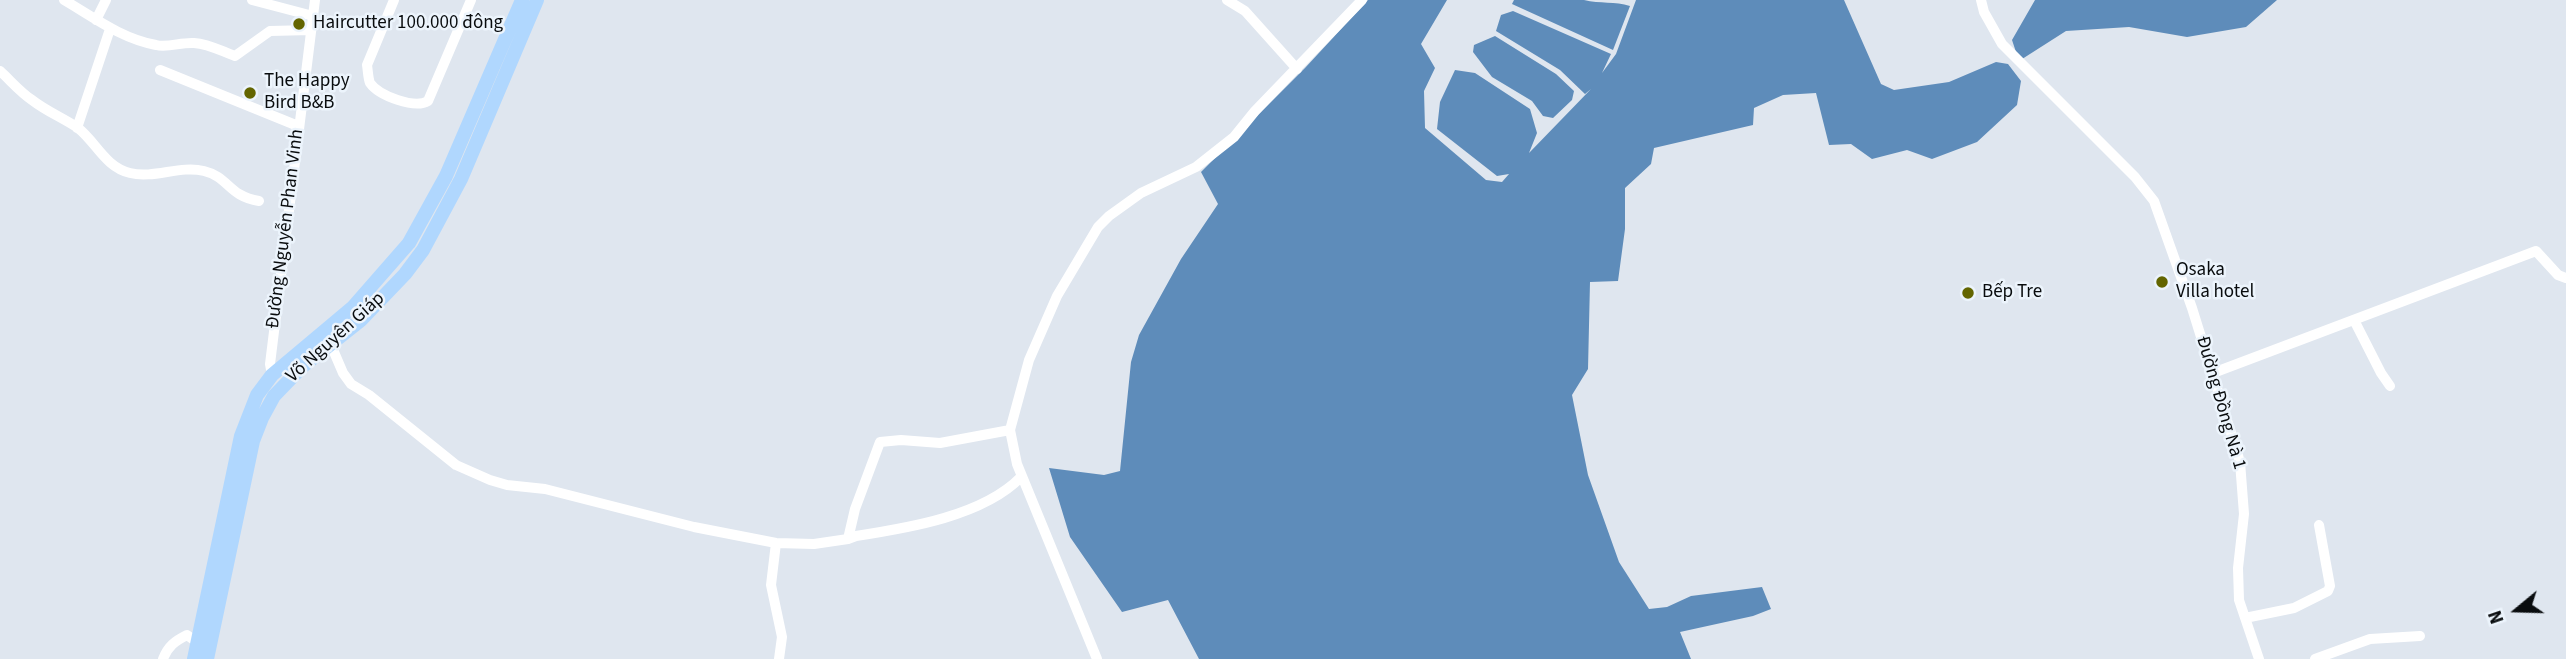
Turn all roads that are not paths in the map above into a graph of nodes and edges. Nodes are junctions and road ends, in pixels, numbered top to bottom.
1 (64, 0) edge
2 (106, 0) edge
3 (252, 0) edge
4 (315, 0) edge
5 (394, 0) edge
6 (471, 0) edge
7 (522, 0) edge
8 (537, 0) edge
9 (1227, 0) edge
10 (1362, 0) edge
11 (1981, 0) edge
12 (313, 16) junction
13 (96, 20) junction
14 (110, 29) junction
15 (311, 30) junction
16 (1297, 69) junction
17 (160, 70) dead end
18 (0, 71) edge
19 (298, 126) junction
20 (77, 128) junction
21 (259, 201) dead end
22 (2566, 278) edge
23 (2354, 320) junction
24 (331, 345) junction
25 (2213, 373) junction
26 (272, 375) junction
27 (2390, 386) dead end
28 (1010, 430) junction
29 (1021, 477) junction
30 (2319, 525) dead end
31 (848, 539) junction
32 (776, 543) junction
33 (2245, 618) junction
34 (2420, 636) dead end
35 (205, 649) edge
36 (163, 659) edge
37 (194, 659) edge
38 (779, 659) edge
39 (1097, 659) edge
40 (2259, 659) edge
41 (2315, 659) edge

1 - 13 street
2 - 13 street
3 - 12 street
4 - 12 street, Đường Nguyễn Phan Vinh
5 - 6 street
7 - 26 main road, Võ Nguyên Giáp
8 - 24 main road, Võ Nguyên Giáp
9 - 16 street
10 - 16 street
11 - 25 street, Đường Đồng Nà 1
12 - 15 street, Đường Nguyễn Phan Vinh
13 - 14 street
14 - 15 street
14 - 20 street
15 - 19 street, Đường Nguyễn Phan Vinh
16 - 28 street
17 - 19 street
18 - 20 street
19 - 26 street, Đường Nguyễn Phan Vinh
20 - 21 street
22 - 23 street
23 - 25 street
23 - 27 street
24 - 32 street
24 - 35 main road, Võ Nguyên Giáp
25 - 33 street, Đường Đồng Nà 1
26 - 35 main road, Võ Nguyên Giáp
28 - 29 street
28 - 31 street
29 - 31 street
29 - 39 street
30 - 33 street
31 - 32 street
32 - 38 street
33 - 40 street, Đường Đồng Nà 1
34 - 41 street
35 - 36 street
35 - 37 main road, Võ Nguyên Giáp

